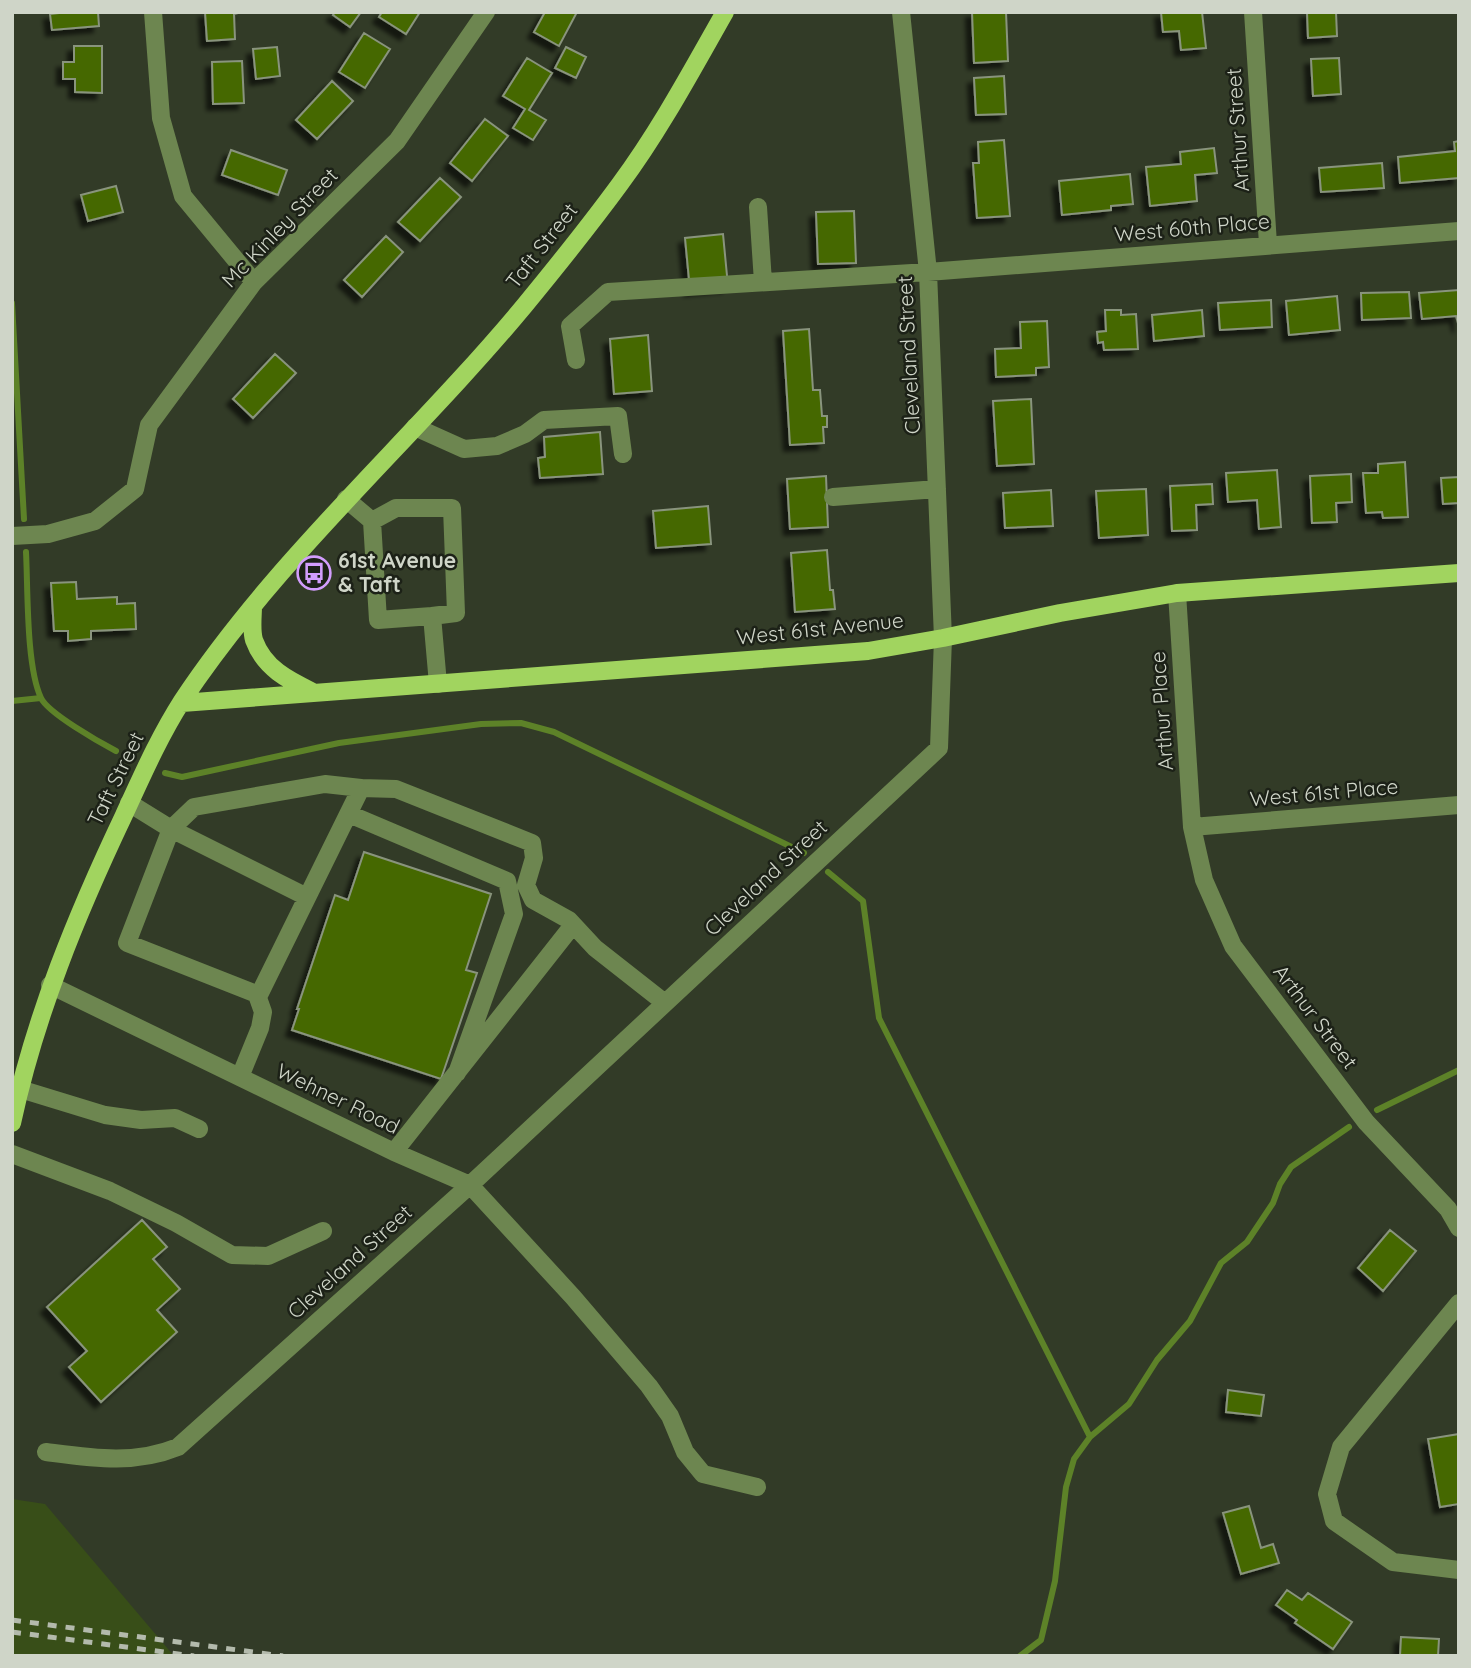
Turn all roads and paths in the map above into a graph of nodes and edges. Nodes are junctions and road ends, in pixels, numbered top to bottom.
1 (153, 12) edge
2 (486, 12) edge
3 (725, 12) edge
4 (901, 12) edge
5 (1253, 12) edge
6 (758, 207) dead end
7 (1459, 231) edge
8 (1269, 244) junction
9 (928, 272) junction
10 (254, 282) junction
11 (763, 282) junction
12 (576, 360) dead end
13 (415, 427) junction
14 (623, 454) dead end
15 (937, 489) junction
16 (833, 497) dead end
17 (346, 499) junction
18 (372, 521) junction
19 (12, 536) edge
20 (1459, 573) edge
21 (1177, 593) junction
22 (253, 606) junction
23 (432, 616) junction
24 (943, 638) junction
25 (438, 684) junction
26 (316, 693) junction
27 (182, 703) junction
28 (361, 788) junction
29 (129, 803) junction
30 (1459, 805) edge
31 (349, 814) junction
32 (1192, 827) junction
33 (171, 829) junction
34 (307, 897) junction
35 (573, 925) junction
36 (50, 985) junction
37 (257, 995) junction
38 (665, 1003) junction
39 (457, 1073) junction
40 (240, 1077) junction
41 (20, 1089) junction
42 (12, 1123) edge
43 (199, 1129) dead end
44 (394, 1152) junction
45 (12, 1154) edge
46 (470, 1185) junction
47 (1459, 1228) edge
48 (323, 1231) dead end
49 (1459, 1303) edge
50 (46, 1452) dead end
51 (757, 1487) dead end
52 (1459, 1570) edge

1 - 10 street
2 - 10 street, Mc Kinley Street
3 - 13 main road, Taft Street
4 - 9 street, Cleveland Street
5 - 8 street, Arthur Street
6 - 11 street
7 - 8 street, West 60th Place
8 - 9 street, West 60th Place
9 - 11 street, West 60th Place
9 - 15 street, Cleveland Street
10 - 19 street, Mc Kinley Street
11 - 12 street, West 60th Place
13 - 14 street
13 - 17 main road, Taft Street
15 - 16 street
15 - 24 street, Cleveland Street
17 - 18 street
17 - 22 main road, Taft Street
18 - 23 street
18 - 23 street
20 - 21 main road, West 61st Avenue
21 - 24 main road, West 61st Avenue
21 - 32 street, Arthur Place
22 - 26 main road
22 - 27 main road, Taft Street
23 - 25 street
24 - 25 main road, West 61st Avenue
24 - 38 street, Cleveland Street
25 - 26 main road, West 61st Avenue
26 - 27 main road, West 61st Avenue
27 - 29 main road, Taft Street
28 - 31 street
28 - 33 street
28 - 35 street
29 - 33 street
29 - 36 main road, Taft Street
30 - 32 street, West 61st Place
31 - 34 street
31 - 39 street
32 - 47 street, Arthur Street
33 - 34 street
33 - 37 street
34 - 37 street
35 - 38 street
35 - 39 street
36 - 40 street, Wehner Road
36 - 41 main road, Taft Street
37 - 40 street
38 - 46 street, Cleveland Street
39 - 44 street
40 - 44 street, Wehner Road
41 - 42 main road, Taft Street
41 - 43 street
44 - 46 street, Wehner Road
45 - 48 street
46 - 50 street, Cleveland Street
46 - 51 street, Wehner Road
49 - 52 street

